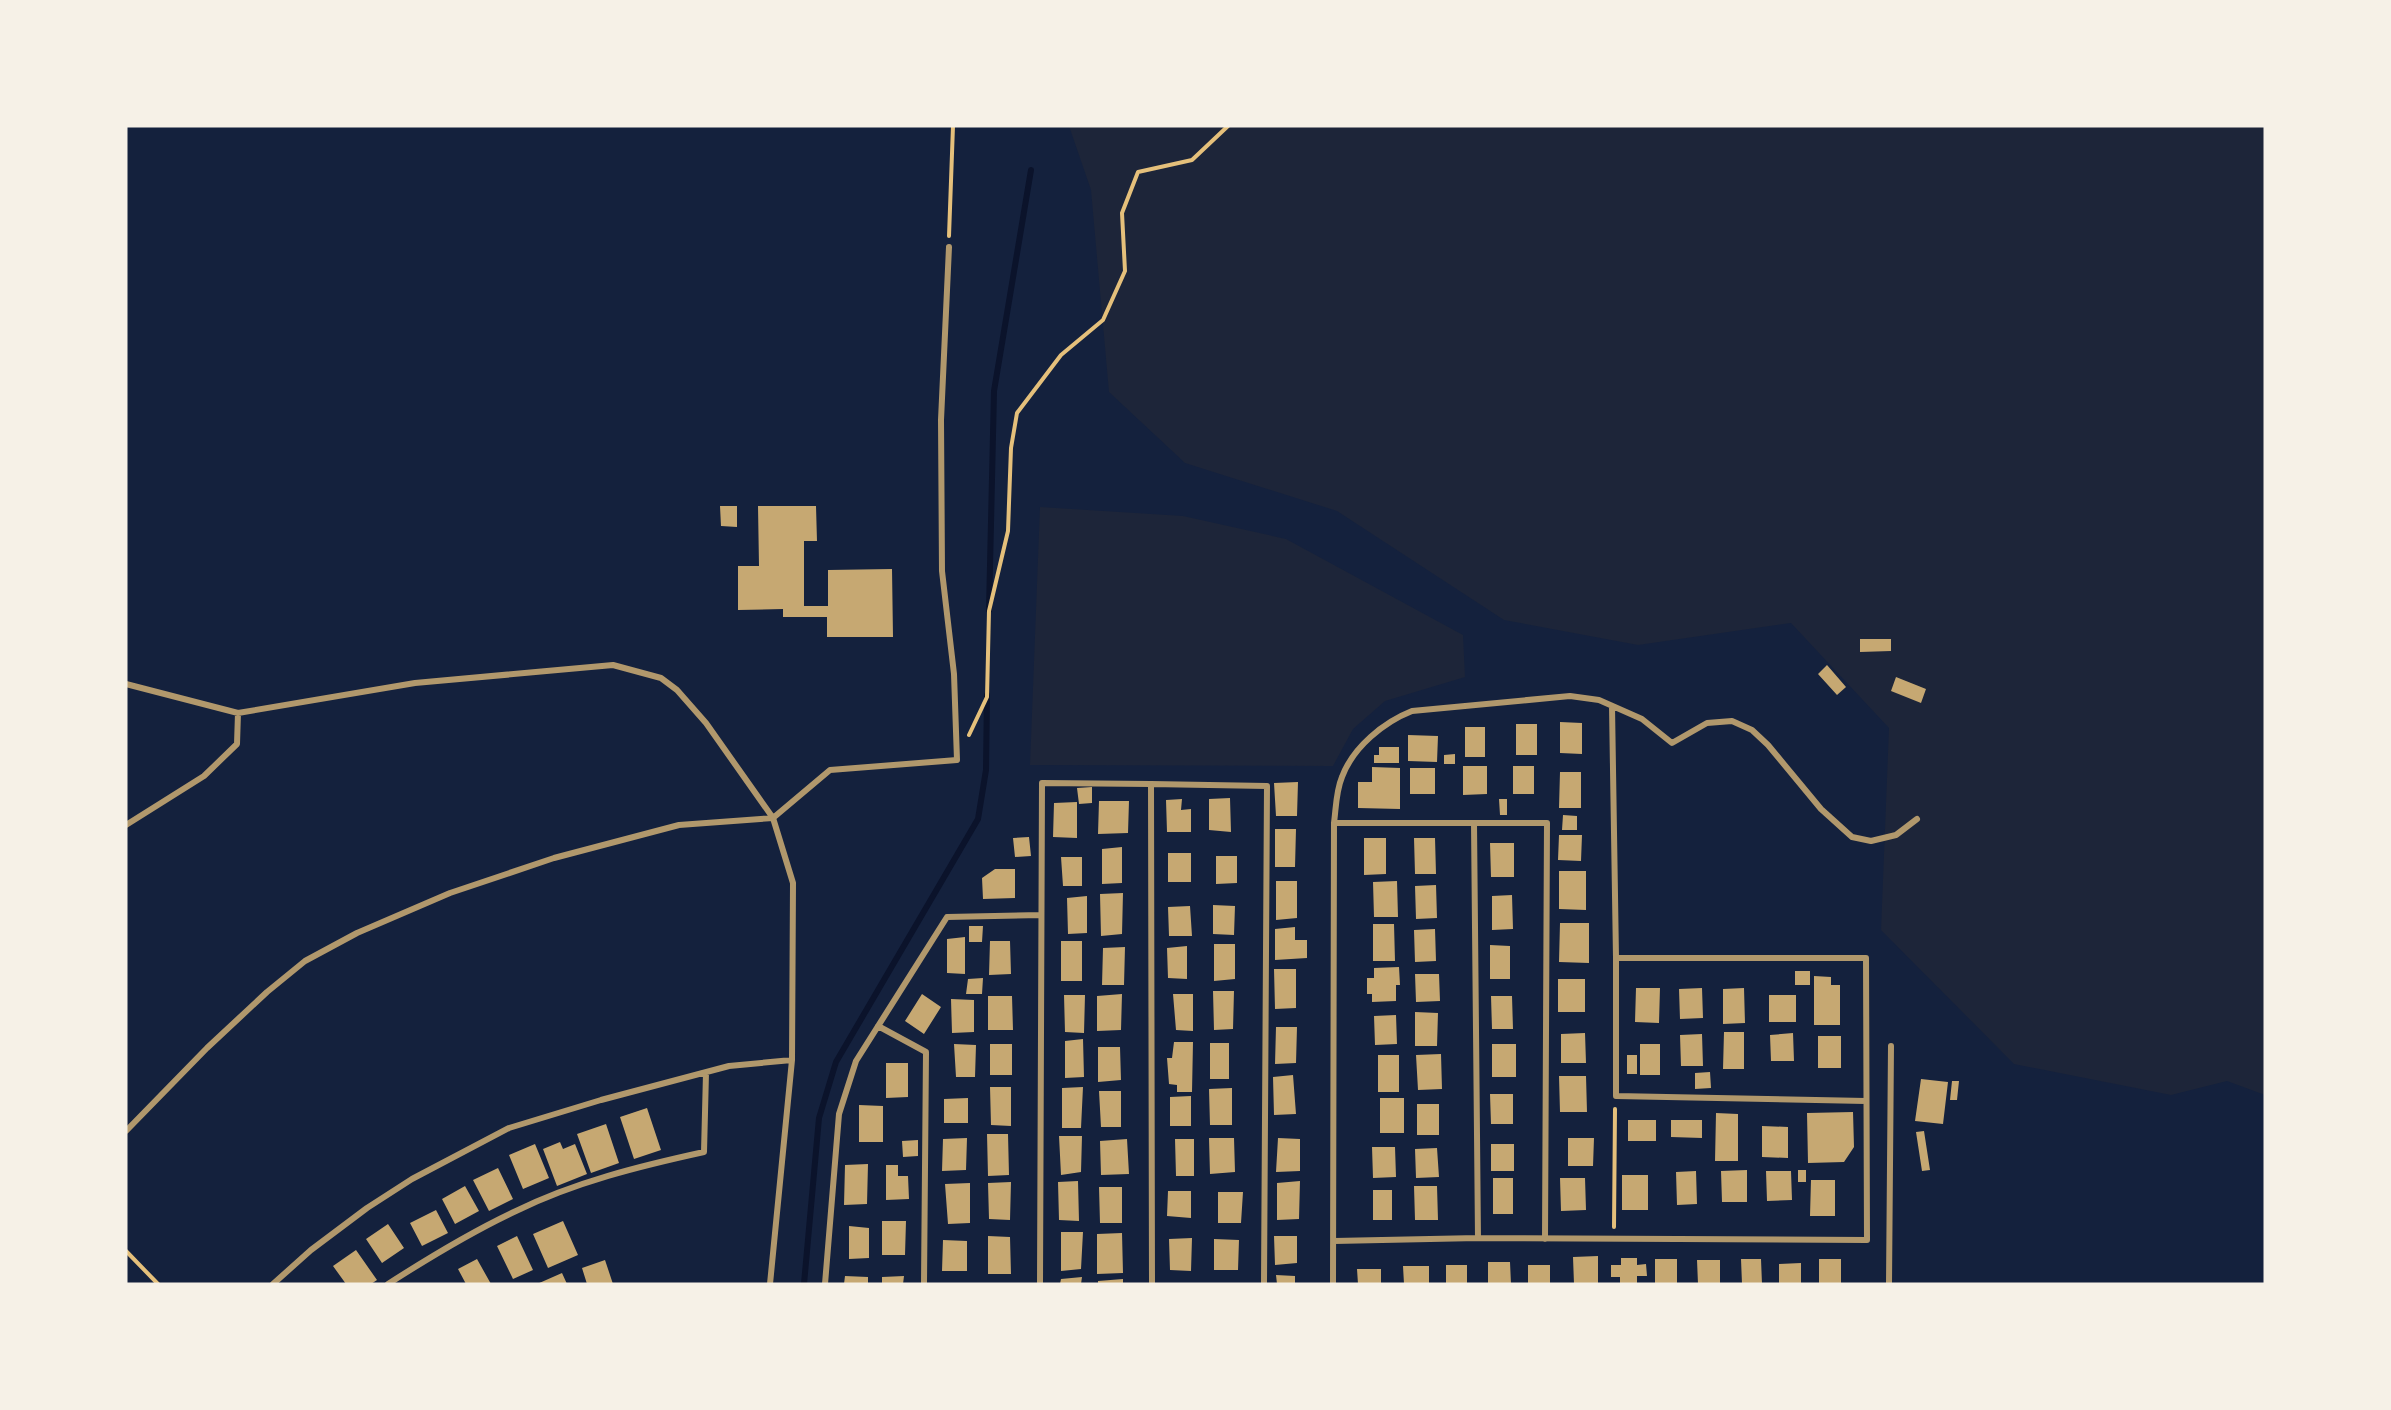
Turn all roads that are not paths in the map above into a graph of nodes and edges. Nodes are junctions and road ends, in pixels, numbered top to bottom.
1 (949, 247) road end
2 (126, 684) edge
3 (1612, 706) junction
4 (238, 713) junction
5 (1151, 784) junction
6 (773, 818) junction
7 (1917, 819) dead end
8 (1334, 823) junction
9 (1474, 823) junction
10 (126, 825) edge
11 (1041, 915) junction
12 (1616, 958) junction
13 (878, 1026) junction
14 (1891, 1046) dead end
15 (792, 1060) junction
16 (706, 1072) junction
17 (1866, 1101) junction
18 (126, 1131) edge
19 (1478, 1238) junction
20 (1545, 1239) junction
21 (1334, 1241) junction
22 (273, 1284) edge
23 (388, 1284) edge
24 (770, 1284) edge
25 (825, 1284) edge
26 (924, 1284) edge
27 (1040, 1284) edge
28 (1152, 1284) edge
29 (1264, 1284) edge
30 (1333, 1284) edge
31 (1889, 1284) edge

1 - 6 street
2 - 4 street
3 - 7 street
3 - 8 street
3 - 12 street
4 - 6 street
4 - 10 street
5 - 11 street
5 - 28 street
5 - 29 street
6 - 15 street
6 - 18 street
8 - 9 street
8 - 21 street
9 - 19 street
9 - 20 street
11 - 13 street
11 - 27 street
12 - 17 street
12 - 17 street
13 - 25 street
13 - 26 street
14 - 31 street
15 - 16 street
15 - 24 street
16 - 22 street
16 - 23 street
17 - 20 street
19 - 20 street
19 - 21 street
21 - 30 street

